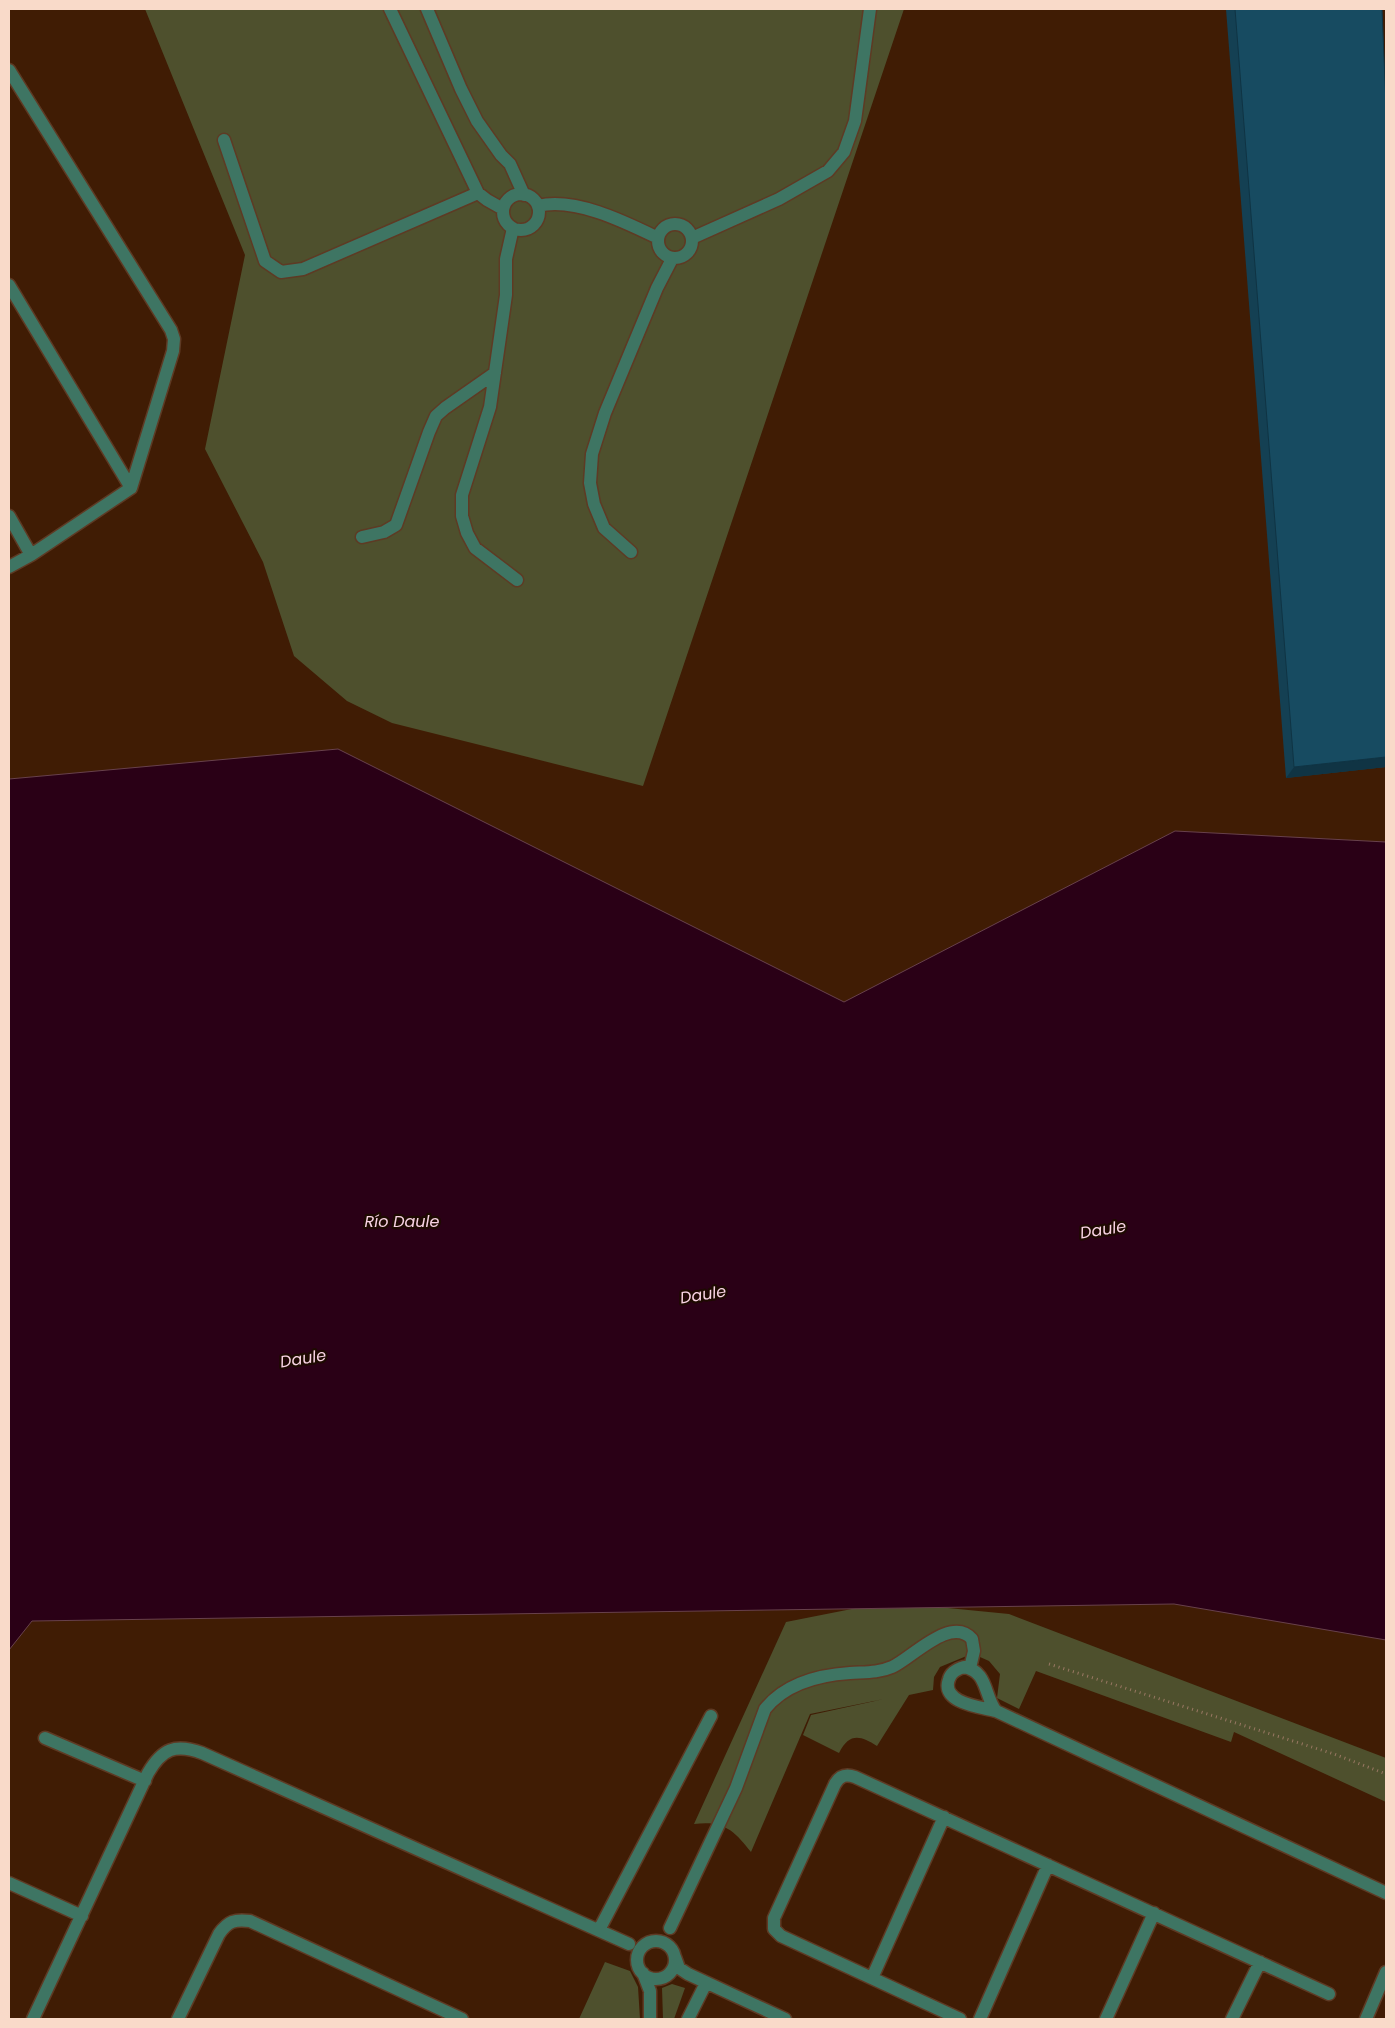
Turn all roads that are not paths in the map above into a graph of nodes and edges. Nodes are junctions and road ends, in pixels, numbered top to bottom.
1 (390, 9) edge
2 (427, 9) edge
3 (870, 9) edge
4 (9, 70) edge
5 (224, 140) dead end
6 (478, 193) junction
7 (524, 195) junction
8 (538, 206) junction
9 (503, 210) junction
10 (513, 228) junction
11 (658, 238) junction
12 (692, 238) junction
13 (672, 259) junction
14 (9, 285) edge
15 (495, 373) junction
16 (131, 488) junction
17 (9, 516) edge
18 (362, 537) dead end
19 (631, 552) dead end
20 (31, 555) junction
21 (9, 567) edge
22 (517, 580) dead end
23 (970, 1668) junction
24 (996, 1711) junction
25 (711, 1716) dead end
26 (45, 1738) dead end
27 (144, 1781) junction
28 (944, 1817) junction
29 (1048, 1865) junction
30 (9, 1883) edge
31 (1386, 1893) edge
32 (1154, 1913) junction
33 (82, 1916) junction
34 (670, 1928) junction
35 (599, 1930) junction
36 (650, 1942) junction
37 (629, 1944) junction
38 (673, 1952) junction
39 (638, 1958) junction
40 (1260, 1962) junction
41 (1386, 1972) edge
42 (643, 1973) junction
43 (688, 1974) junction
44 (664, 1977) junction
45 (872, 1978) junction
46 (706, 1983) junction
47 (1329, 1994) dead end
48 (33, 2019) edge
49 (178, 2019) edge
50 (462, 2019) edge
51 (650, 2019) edge
52 (688, 2019) edge
53 (785, 2019) edge
54 (960, 2019) edge
55 (980, 2019) edge
56 (1106, 2019) edge
57 (1232, 2019) edge
58 (1366, 2019) edge

1 - 6 street
2 - 7 street
3 - 12 street
4 - 16 street
5 - 6 street
6 - 9 street
7 - 8 street
7 - 9 street
8 - 10 street
8 - 11 street
9 - 10 street
10 - 15 street
11 - 12 street
11 - 13 street
12 - 13 street
13 - 19 street
14 - 16 street
15 - 18 street
15 - 22 street
16 - 20 street
17 - 20 street
20 - 21 street
23 - 24 street
23 - 24 street
23 - 34 street
24 - 31 street
25 - 35 street
26 - 27 street
27 - 33 street
27 - 35 street
28 - 29 street
28 - 45 street
28 - 45 street
29 - 32 street
29 - 55 street
30 - 33 street
32 - 40 street
32 - 56 street
33 - 48 street
34 - 36 street
34 - 38 street
35 - 37 street
36 - 37 street
36 - 38 street
36 - 39 street
37 - 39 street
38 - 43 street
38 - 44 street
39 - 42 street
40 - 47 street
40 - 57 street
41 - 58 street
42 - 44 street
42 - 51 street
43 - 44 street
43 - 46 street
45 - 54 street
46 - 52 street
46 - 53 street
49 - 50 street

